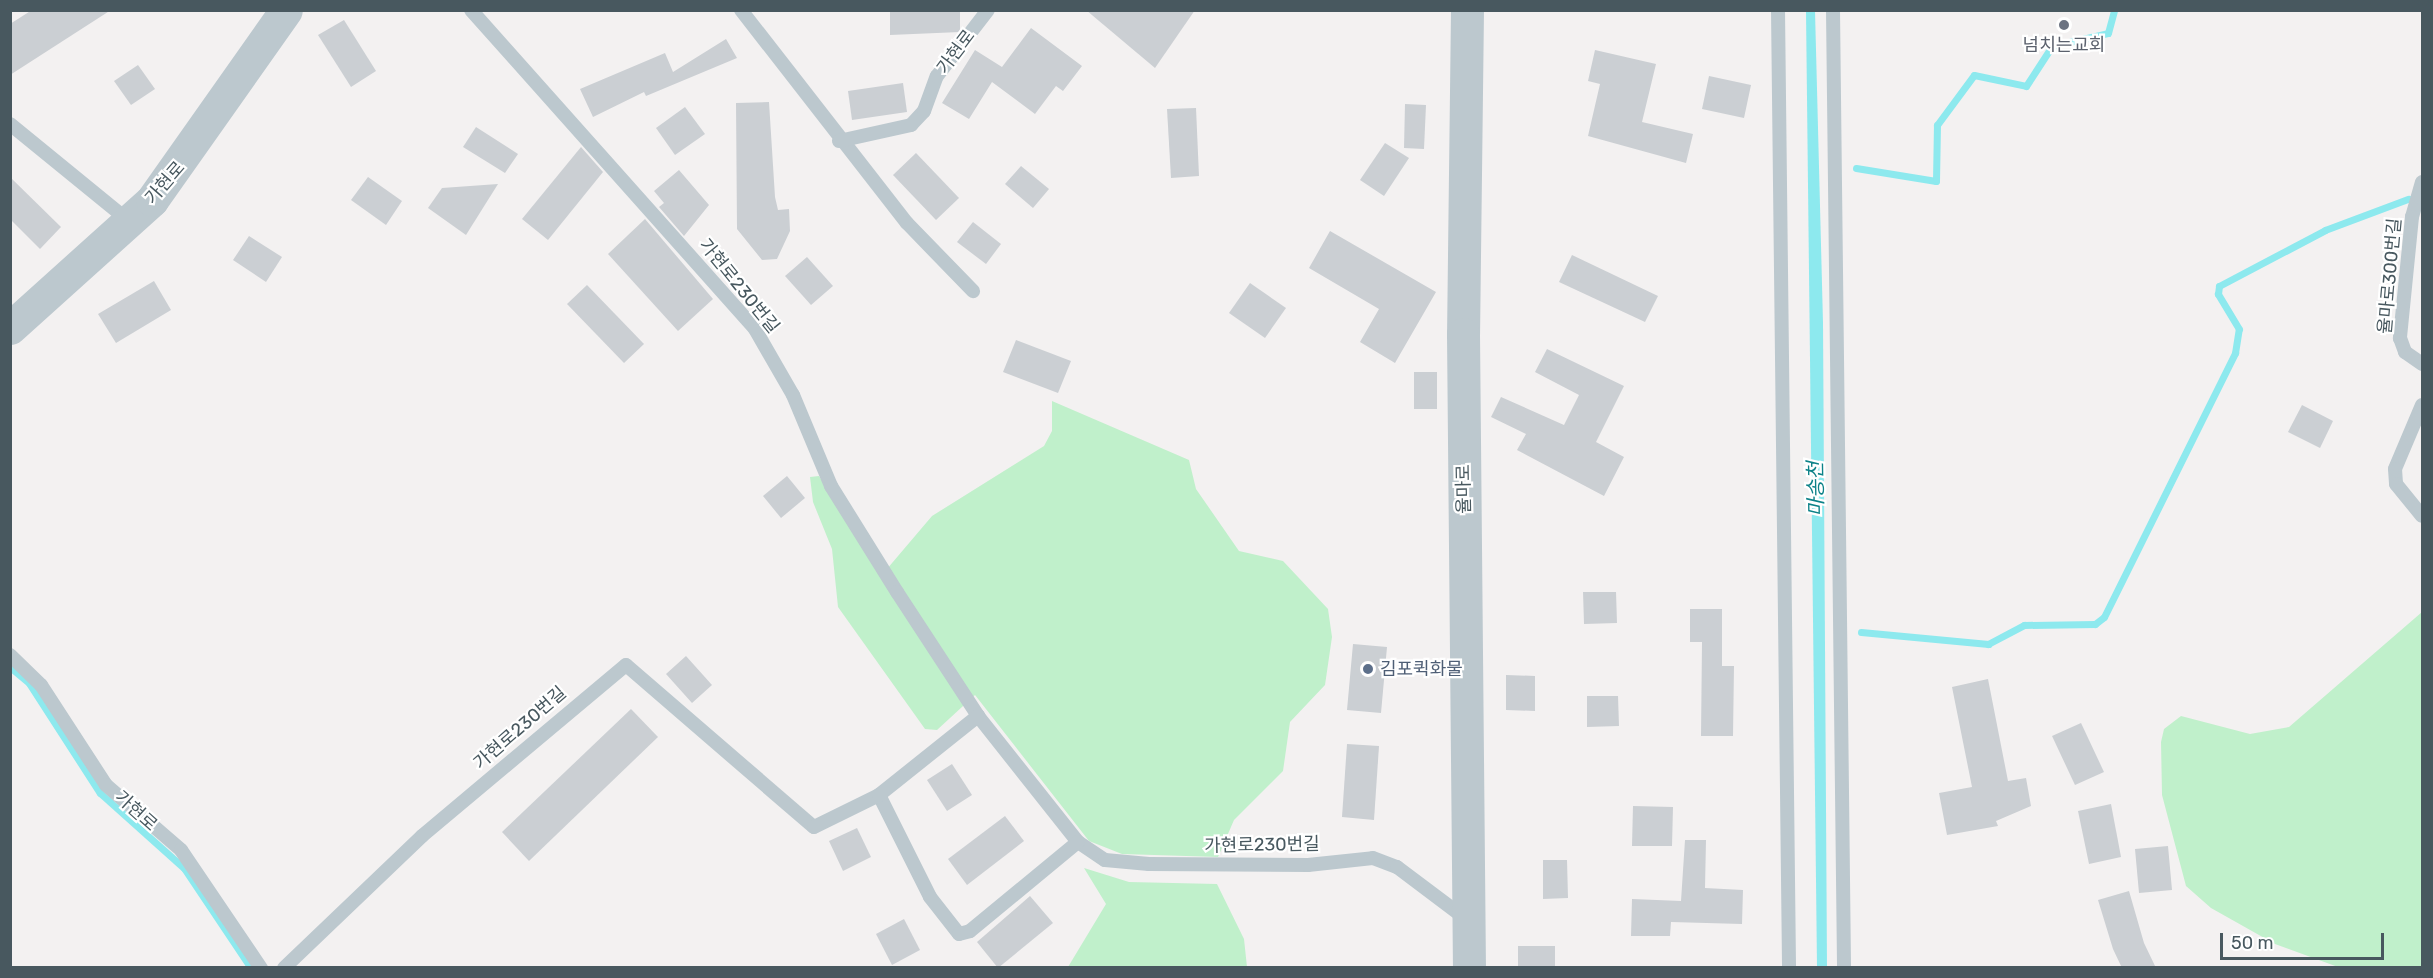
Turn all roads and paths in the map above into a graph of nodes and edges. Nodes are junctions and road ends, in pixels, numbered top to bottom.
1 (286, 10) edge
2 (471, 10) edge
3 (741, 10) edge
4 (988, 10) edge
5 (1467, 10) edge
6 (1778, 10) edge
7 (1833, 10) edge
8 (10, 124) edge
9 (839, 141) junction
10 (2422, 182) edge
11 (129, 221) junction
12 (973, 291) dead end
13 (10, 327) edge
14 (2422, 364) edge
15 (2422, 405) edge
16 (2422, 516) edge
17 (10, 655) edge
18 (978, 716) junction
19 (879, 795) junction
20 (1077, 842) junction
21 (1469, 921) junction
22 (261, 968) edge
23 (284, 968) edge
24 (1469, 968) edge
25 (1789, 968) edge
26 (1844, 968) edge

1 - 11 street, 가현로
2 - 18 lane, 가현로230번길
3 - 9 lane
4 - 9 lane, 가현로
5 - 21 street, 율마로
6 - 25 lane
7 - 26 lane
8 - 11 lane
9 - 12 lane
10 - 14 lane, 율마로300번길
11 - 13 street, 가현로
15 - 16 lane
17 - 22 lane, 가현로
18 - 19 lane, 가현로230번길
18 - 20 lane, 가현로230번길
19 - 20 lane
19 - 23 lane, 가현로230번길
20 - 21 lane, 가현로230번길
21 - 24 street, 율마로

